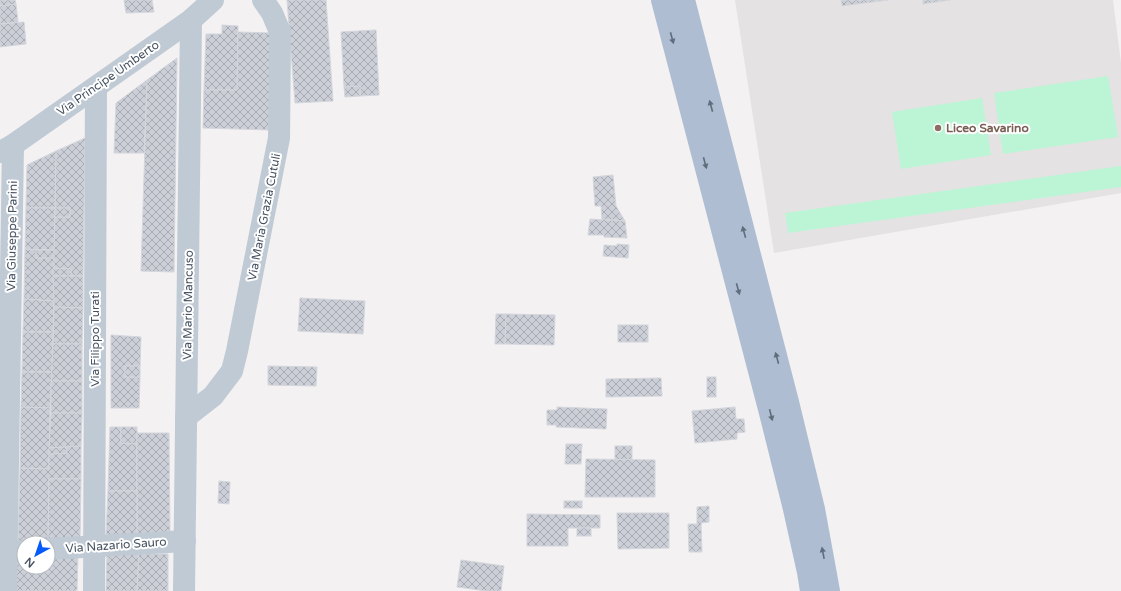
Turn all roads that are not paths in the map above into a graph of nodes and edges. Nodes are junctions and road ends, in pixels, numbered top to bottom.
1 (213, 0) edge
2 (263, 0) edge
3 (662, 0) edge
4 (684, 0) edge
5 (191, 20) junction
6 (96, 87) junction
7 (7, 149) edge
8 (186, 417) junction
9 (185, 541) junction
10 (94, 547) junction
11 (56, 549) edge
12 (10, 552) edge
13 (6, 591) edge
14 (94, 591) edge
15 (184, 591) edge
16 (811, 591) edge
17 (829, 591) edge

1 - 5 street, Via Principe Umberto
2 - 8 street, Via Maria Grazia Cutuli
3 -> 16 main road
17 -> 4 main road
5 - 6 street, Via Principe Umberto
5 - 8 street, Via Mario Mancuso
6 - 7 street, Via Principe Umberto
6 - 10 street, Via Filippo Turati
7 - 12 street, Via Giuseppe Parini
8 - 9 street, Via Mario Mancuso
9 - 10 street, Via Nazario Sauro
9 - 15 street, Via Mario Mancuso
10 - 11 street, Via Nazario Sauro
10 - 14 street, Via Filippo Turati
12 - 13 street, Via Giuseppe Parini

